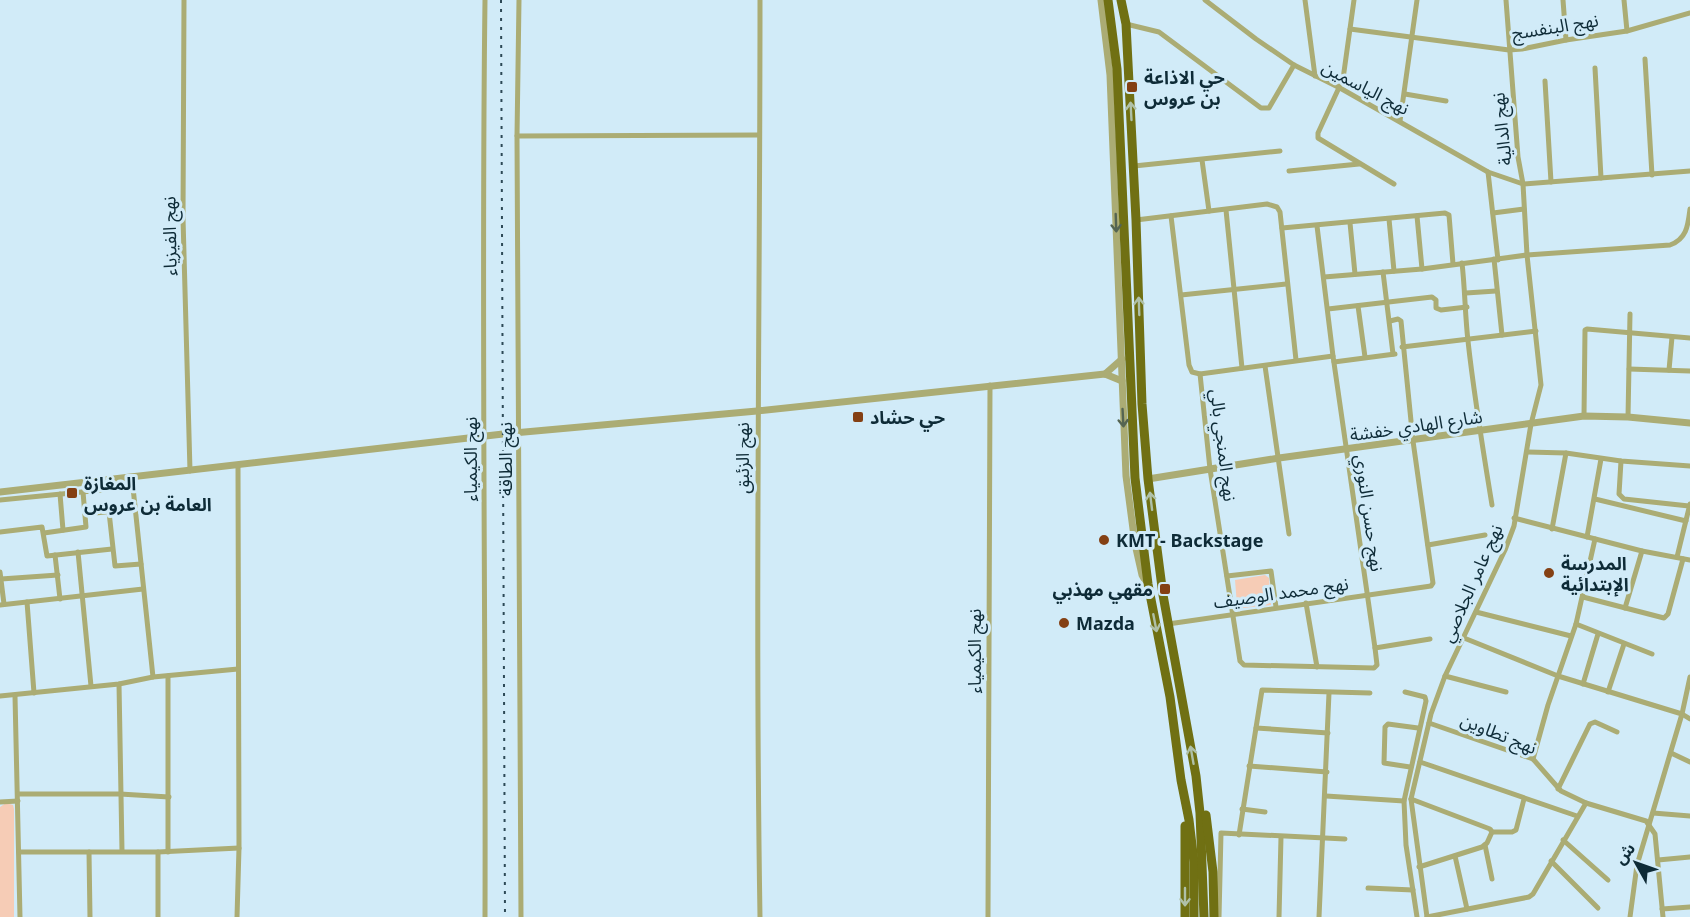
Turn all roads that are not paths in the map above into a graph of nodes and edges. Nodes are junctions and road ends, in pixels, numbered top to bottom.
1 (184, 0) edge
2 (485, 0) edge
3 (519, 0) edge
4 (760, 0) edge
5 (1101, 0) edge
6 (1108, 0) edge
7 (1121, 0) edge
8 (1205, 0) edge
9 (1305, 0) edge
10 (1354, 0) edge
11 (1417, 0) edge
12 (1506, 0) edge
13 (1563, 0) edge
14 (1624, 0) edge
15 (1690, 13) edge
16 (1126, 24) junction
17 (1350, 29) junction
18 (1627, 31) junction
19 (1413, 37) junction
20 (1566, 40) junction
21 (1509, 50) junction
22 (1645, 59) dead end
23 (1294, 65) junction
24 (1595, 68) dead end
25 (1315, 76) junction
26 (1545, 81) dead end
27 (1340, 88) junction
28 (1405, 94) junction
29 (1446, 101) dead end
30 (1400, 122) junction
31 (758, 135) junction
32 (517, 136) junction
33 (1280, 151) dead end
34 (1202, 160) junction
35 (1360, 164) junction
36 (1134, 166) junction
37 (1288, 171) dead end
38 (1690, 171) edge
39 (1488, 172) junction
40 (1652, 175) junction
41 (1601, 178) junction
42 (1551, 182) junction
43 (1522, 183) junction
44 (1394, 184) dead end
45 (1524, 209) junction
46 (1690, 209) edge
47 (1226, 210) junction
48 (1209, 211) junction
49 (1493, 213) junction
50 (1171, 216) junction
51 (1417, 216) junction
52 (1389, 219) junction
53 (1136, 220) junction
54 (1350, 223) junction
55 (1317, 226) junction
56 (1282, 228) junction
57 (1527, 255) junction
58 (1496, 260) junction
59 (1462, 263) junction
60 (1453, 264) junction
61 (1422, 269) junction
62 (1395, 271) junction
63 (1383, 272) junction
64 (1355, 274) junction
65 (1324, 277) junction
66 (1286, 284) junction
67 (1234, 290) junction
68 (1496, 291) junction
69 (1466, 293) junction
70 (1181, 296) junction
71 (1386, 303) junction
72 (1358, 306) junction
73 (1467, 307) junction
74 (1328, 309) junction
75 (1630, 314) dead end
76 (1390, 321) junction
77 (1536, 331) junction
78 (1629, 332) junction
79 (1502, 335) junction
80 (1468, 338) junction
81 (1672, 338) junction
82 (1690, 338) edge
83 (1403, 350) junction
84 (1393, 354) junction
85 (1365, 357) junction
86 (1122, 359) junction
87 (1333, 359) junction
88 (1296, 360) junction
89 (1265, 366) junction
90 (1242, 368) junction
91 (1629, 369) junction
92 (1669, 370) junction
93 (1690, 371) edge
94 (1105, 374) junction
95 (1200, 374) junction
96 (1122, 381) junction
97 (990, 385) junction
98 (758, 411) junction
99 (1584, 416) junction
100 (1628, 417) junction
101 (1690, 423) edge
102 (1531, 424) junction
103 (1479, 431) junction
104 (520, 432) junction
105 (485, 436) junction
106 (1413, 441) junction
107 (1346, 449) junction
108 (1528, 452) junction
109 (1566, 453) junction
110 (1279, 458) junction
111 (1601, 459) junction
112 (1621, 461) junction
113 (238, 465) junction
114 (1690, 466) edge
115 (1210, 469) junction
116 (190, 471) junction
117 (132, 478) junction
118 (1148, 479) junction
119 (133, 487) junction
120 (0, 492) edge
121 (83, 492) junction
122 (60, 494) junction
123 (1595, 499) junction
124 (0, 500) edge
125 (1492, 505) dead end
126 (1690, 505) edge
127 (135, 509) junction
128 (109, 512) junction
129 (85, 514) junction
130 (1514, 518) junction
131 (1686, 521) junction
132 (1552, 529) junction
133 (63, 530) junction
134 (0, 532) edge
135 (44, 533) junction
136 (1289, 534) dead end
137 (1485, 535) dead end
138 (1587, 537) junction
139 (1595, 539) junction
140 (1428, 545) junction
141 (112, 549) junction
142 (1642, 551) junction
143 (78, 552) junction
144 (56, 555) junction
145 (1680, 558) junction
146 (1690, 560) edge
147 (141, 564) junction
148 (0, 572) edge
149 (58, 575) junction
150 (1227, 576) junction
151 (1, 579) edge
152 (1148, 584) junction
153 (143, 589) junction
154 (82, 596) junction
155 (1366, 596) junction
156 (1583, 597) junction
157 (60, 599) junction
158 (27, 602) junction
159 (1306, 603) junction
160 (2, 604) edge
161 (1276, 608) junction
162 (1625, 608) junction
163 (1476, 612) junction
164 (1233, 614) junction
165 (1168, 624) junction
166 (1576, 624) junction
167 (1598, 634) junction
168 (1570, 636) junction
169 (1464, 638) junction
170 (1430, 639) dead end
171 (1624, 644) junction
172 (1375, 648) junction
173 (1652, 654) dead end
174 (1317, 667) junction
175 (238, 669) junction
176 (168, 676) junction
177 (1445, 676) junction
178 (1558, 676) junction
179 (153, 677) junction
180 (1690, 677) edge
181 (119, 684) junction
182 (1583, 684) junction
183 (1689, 684) edge
184 (91, 686) junction
185 (1405, 692) dead end
186 (1506, 692) dead end
187 (1608, 692) junction
188 (34, 693) junction
189 (1329, 693) junction
190 (1370, 693) dead end
191 (0, 696) edge
192 (15, 696) junction
193 (1682, 714) junction
194 (1690, 719) edge
195 (1429, 723) junction
196 (1256, 728) junction
197 (1418, 728) junction
198 (1617, 732) dead end
199 (1328, 733) junction
200 (1671, 753) junction
201 (1533, 759) junction
202 (1420, 762) junction
203 (1690, 762) edge
204 (1250, 766) junction
205 (1410, 767) junction
206 (1327, 772) junction
207 (1196, 776) junction
208 (1558, 789) junction
209 (120, 794) junction
210 (1326, 796) junction
211 (169, 797) junction
212 (1185, 797) junction
213 (19, 798) junction
214 (1524, 799) junction
215 (1411, 800) junction
216 (1404, 801) junction
217 (0, 802) edge
218 (1586, 803) junction
219 (1242, 810) junction
220 (1265, 812) dead end
221 (1653, 813) junction
222 (1577, 816) junction
223 (1690, 816) edge
224 (1649, 823) junction
225 (1492, 832) junction
226 (1239, 835) junction
227 (1281, 837) junction
228 (1323, 838) junction
229 (1345, 839) dead end
230 (1563, 840) junction
231 (1485, 845) junction
232 (239, 848) junction
233 (122, 851) junction
234 (19, 852) junction
235 (89, 852) junction
236 (158, 852) junction
237 (168, 852) junction
238 (1455, 855) junction
239 (1690, 857) edge
240 (1658, 860) junction
241 (1551, 861) junction
242 (1419, 867) junction
243 (1492, 879) dead end
244 (1608, 880) dead end
245 (1368, 888) dead end
246 (1413, 890) junction
247 (1690, 907) edge
248 (1598, 908) dead end
249 (1468, 909) junction
250 (1662, 909) junction
251 (20, 917) edge
252 (90, 917) edge
253 (158, 917) edge
254 (237, 917) edge
255 (485, 917) edge
256 (521, 917) edge
257 (760, 917) edge
258 (988, 917) edge
259 (1185, 917) edge
260 (1194, 917) edge
261 (1204, 917) edge
262 (1214, 917) edge
263 (1219, 917) edge
264 (1279, 917) edge
265 (1319, 917) edge
266 (1417, 917) edge
267 (1427, 917) edge
268 (1471, 917) edge
269 (1630, 917) edge
270 (1663, 917) edge

1 - 116 street, نهج الفيزياء
2 - 105 street, نهج الكيمياء
3 - 32 street, نهج الطاقة
4 - 31 street, نهج الزئبق
5 -> 86 street
6 - 152 highway
7 - 16 highway
8 - 23 street, نهج الياسمين
9 - 25 street
10 - 17 street
11 - 19 street
12 - 21 street, نهج الدالية
13 - 20 street
14 - 18 street
15 - 18 street, نهج البنفسج
16 - 23 street
36 -> 16 highway
17 - 19 street, نهج البنفسج
17 - 27 street
18 - 20 street, نهج البنفسج
19 - 21 street, نهج البنفسج
19 - 28 street
20 - 21 street, نهج البنفسج
21 - 43 street, نهج الدالية
22 - 40 street
23 - 25 street, نهج الياسمين
24 - 41 street
25 - 27 street, نهج الياسمين
26 - 42 street
27 - 30 street, نهج الياسمين
27 - 35 street
28 - 29 street
28 - 30 street
30 - 39 street, نهج الياسمين
31 - 32 street
31 - 98 street, نهج الزئبق
32 - 104 street, نهج الطاقة
33 - 34 street
34 - 36 street
34 - 48 street
35 - 37 street
35 - 44 street
36 - 53 highway
38 - 40 street, نهج الياسمين
39 - 43 street, نهج الياسمين
39 - 49 street
40 - 41 street, نهج الياسمين
41 - 42 street, نهج الياسمين
42 - 43 street, نهج الياسمين
43 - 45 street, نهج الدالية
45 - 49 street
45 - 57 street, نهج الدالية
46 - 57 street
47 - 48 street
47 - 56 street
47 - 67 street
48 - 50 street
49 - 58 street
50 - 53 street
50 - 70 street
51 - 52 street
51 - 60 street
51 - 61 street
52 - 54 street
52 - 62 street
118 -> 53 highway
54 - 55 street
54 - 64 street
55 - 56 street
55 - 65 street, نهج حسن النوري
56 - 66 street
57 - 58 street
57 - 77 street, نهج عامر الجلاصي
58 - 59 street
58 - 68 street
59 - 60 street
59 - 69 street
60 - 61 street
61 - 62 street
62 - 63 street
63 - 64 street
63 - 71 street
64 - 65 street
65 - 74 street, نهج حسن النوري
66 - 67 street
66 - 88 street
67 - 70 street
67 - 90 street
68 - 69 street
68 - 79 street
69 - 73 street
70 - 95 street
71 - 72 street
71 - 73 street
71 - 76 street
72 - 74 street
72 - 85 street
73 - 80 street
74 - 87 street, نهج حسن النوري
75 - 78 street
76 - 83 street
76 - 84 street
77 - 79 street
77 - 102 street, نهج عامر الجلاصي
78 - 81 street
78 - 91 street
78 - 99 street
79 - 80 street
80 - 83 street
80 - 103 street
81 - 82 street
81 - 92 street
83 - 84 street
83 - 106 street
84 - 85 street
85 - 87 street
86 - 94 street
86 - 96 street
87 - 88 street
87 - 107 street, نهج حسن النوري
88 - 89 street
89 - 90 street
89 - 110 street
90 - 95 street
91 - 92 street
91 - 100 street
92 - 93 street
94 - 96 street
94 - 97 street
95 - 115 street, نهج المنجي بالي
96 -> 152 street
97 - 98 street
97 - 258 street, نهج الكيمياء
98 - 104 street
98 - 257 street, نهج الزئبق
99 - 100 street, شارع الهادي خفشة
99 - 102 street, شارع الهادي خفشة
100 - 101 street, شارع الهادي خفشة
102 - 103 street, شارع الهادي خفشة
102 - 108 street, نهج عامر الجلاصي
103 - 106 street, شارع الهادي خفشة
103 - 125 street
104 - 105 street
104 - 256 street, نهج الطاقة
105 - 113 street
105 - 255 street, نهج الكيمياء
106 - 107 street, شارع الهادي خفشة
106 - 140 street
107 - 110 street, شارع الهادي خفشة
107 - 155 street, نهج حسن النوري
108 - 109 street
108 - 130 street, نهج عامر الجلاصي
109 - 111 street
109 - 132 street
110 - 115 street, شارع الهادي خفشة
110 - 136 street
111 - 112 street
111 - 123 street
112 - 114 street
112 - 126 street
113 - 116 street
113 - 175 street
115 - 118 street, شارع الهادي خفشة
115 - 150 street, نهج المنجي بالي
116 - 117 street
117 - 119 street
117 - 120 street
165 -> 118 highway
119 - 121 street
119 - 127 street
121 - 122 street
121 - 129 street
122 - 124 street
122 - 133 street
123 - 131 street
123 - 138 street
126 - 131 street
127 - 128 street
127 - 147 street
128 - 129 street
128 - 141 street
129 - 133 street
130 - 132 street
130 - 163 street, نهج عامر الجلاصي
131 - 145 street
132 - 138 street
133 - 135 street
134 - 135 street
135 - 144 street
137 - 140 street
138 - 139 street
139 - 142 street
139 - 156 street
140 - 155 street, نهج محمد الوصيف
141 - 143 street
141 - 147 street
142 - 145 street
142 - 162 street
143 - 144 street
143 - 154 street
144 - 149 street
145 - 146 street
145 - 162 street
147 - 153 street
148 - 151 street
149 - 151 street
149 - 157 street
150 - 161 street
150 - 164 street, نهج المنجي بالي
151 - 160 street
152 -> 212 highway
153 - 154 street
153 - 179 street
154 - 157 street
154 - 184 street
155 - 159 street, نهج محمد الوصيف
155 - 172 street, نهج حسن النوري
156 - 162 street
156 - 166 street
157 - 158 street
158 - 160 street
158 - 188 street
159 - 161 street, نهج محمد الوصيف
159 - 174 street
161 - 164 street, نهج محمد الوصيف
163 - 168 street
163 - 169 street, نهج عامر الجلاصي
164 - 165 street, نهج محمد الوصيف
164 - 174 street, نهج المنجي بالي
207 -> 165 highway
166 - 167 street
166 - 168 street
167 - 171 street
167 - 182 street
168 - 178 street
169 - 177 street, نهج عامر الجلاصي
169 - 178 street
170 - 172 street
171 - 173 street
171 - 187 street
172 - 174 street, نهج حسن النوري
175 - 176 street
175 - 232 street
176 - 179 street
176 - 211 street
177 - 186 street
177 - 195 street, نهج عامر الجلاصي
178 - 182 street
178 - 201 street
179 - 181 street
180 - 183 street
181 - 184 street
181 - 209 street
182 - 187 street
183 - 193 street
184 - 188 street
185 - 197 street
187 - 193 street
188 - 192 street
189 - 190 street
189 - 196 street
189 - 199 street
191 - 192 street
192 - 213 street
193 - 194 street
193 - 200 street
195 - 201 street, نهج تطاوين
195 - 202 street, نهج عامر الجلاصي
196 - 199 street
196 - 204 street
197 - 205 street
197 - 205 street
198 - 208 street
199 - 206 street
200 - 203 street
200 - 221 street
201 - 208 street, نهج تطاوين
202 - 214 street
202 - 215 street, نهج عامر الجلاصي
204 - 206 street
204 - 219 street
205 - 216 street
206 - 210 street
207 - 261 highway
207 - 262 highway
208 - 218 street, نهج تطاوين
209 - 211 street
209 - 213 street
209 - 233 street
210 - 216 street
210 - 228 street
211 - 237 street
212 -> 259 highway
212 - 260 highway
213 - 217 street
213 - 234 street
214 - 222 street
214 - 225 street
215 - 225 street
215 - 242 street, نهج عامر الجلاصي
216 - 246 street
218 - 222 street
218 - 224 street, نهج تطاوين
219 - 220 street
219 - 226 street
221 - 223 street
221 - 224 street
222 - 230 street
224 - 240 street
224 - 269 street
225 - 231 street
226 - 227 street
226 - 263 street
227 - 228 street
227 - 264 street
228 - 229 street
228 - 265 street
230 - 241 street
230 - 244 street
231 - 238 street
231 - 243 street
232 - 237 street
232 - 254 street
233 - 235 street
233 - 236 street
234 - 235 street
234 - 251 street
235 - 252 street
236 - 237 street
236 - 253 street
238 - 242 street
238 - 249 street
239 - 240 street
240 - 250 street
241 - 248 street
241 - 249 street
242 - 267 street, نهج عامر الجلاصي
245 - 246 street
246 - 266 street
247 - 250 street
249 - 267 street
249 - 268 street
250 - 270 street

